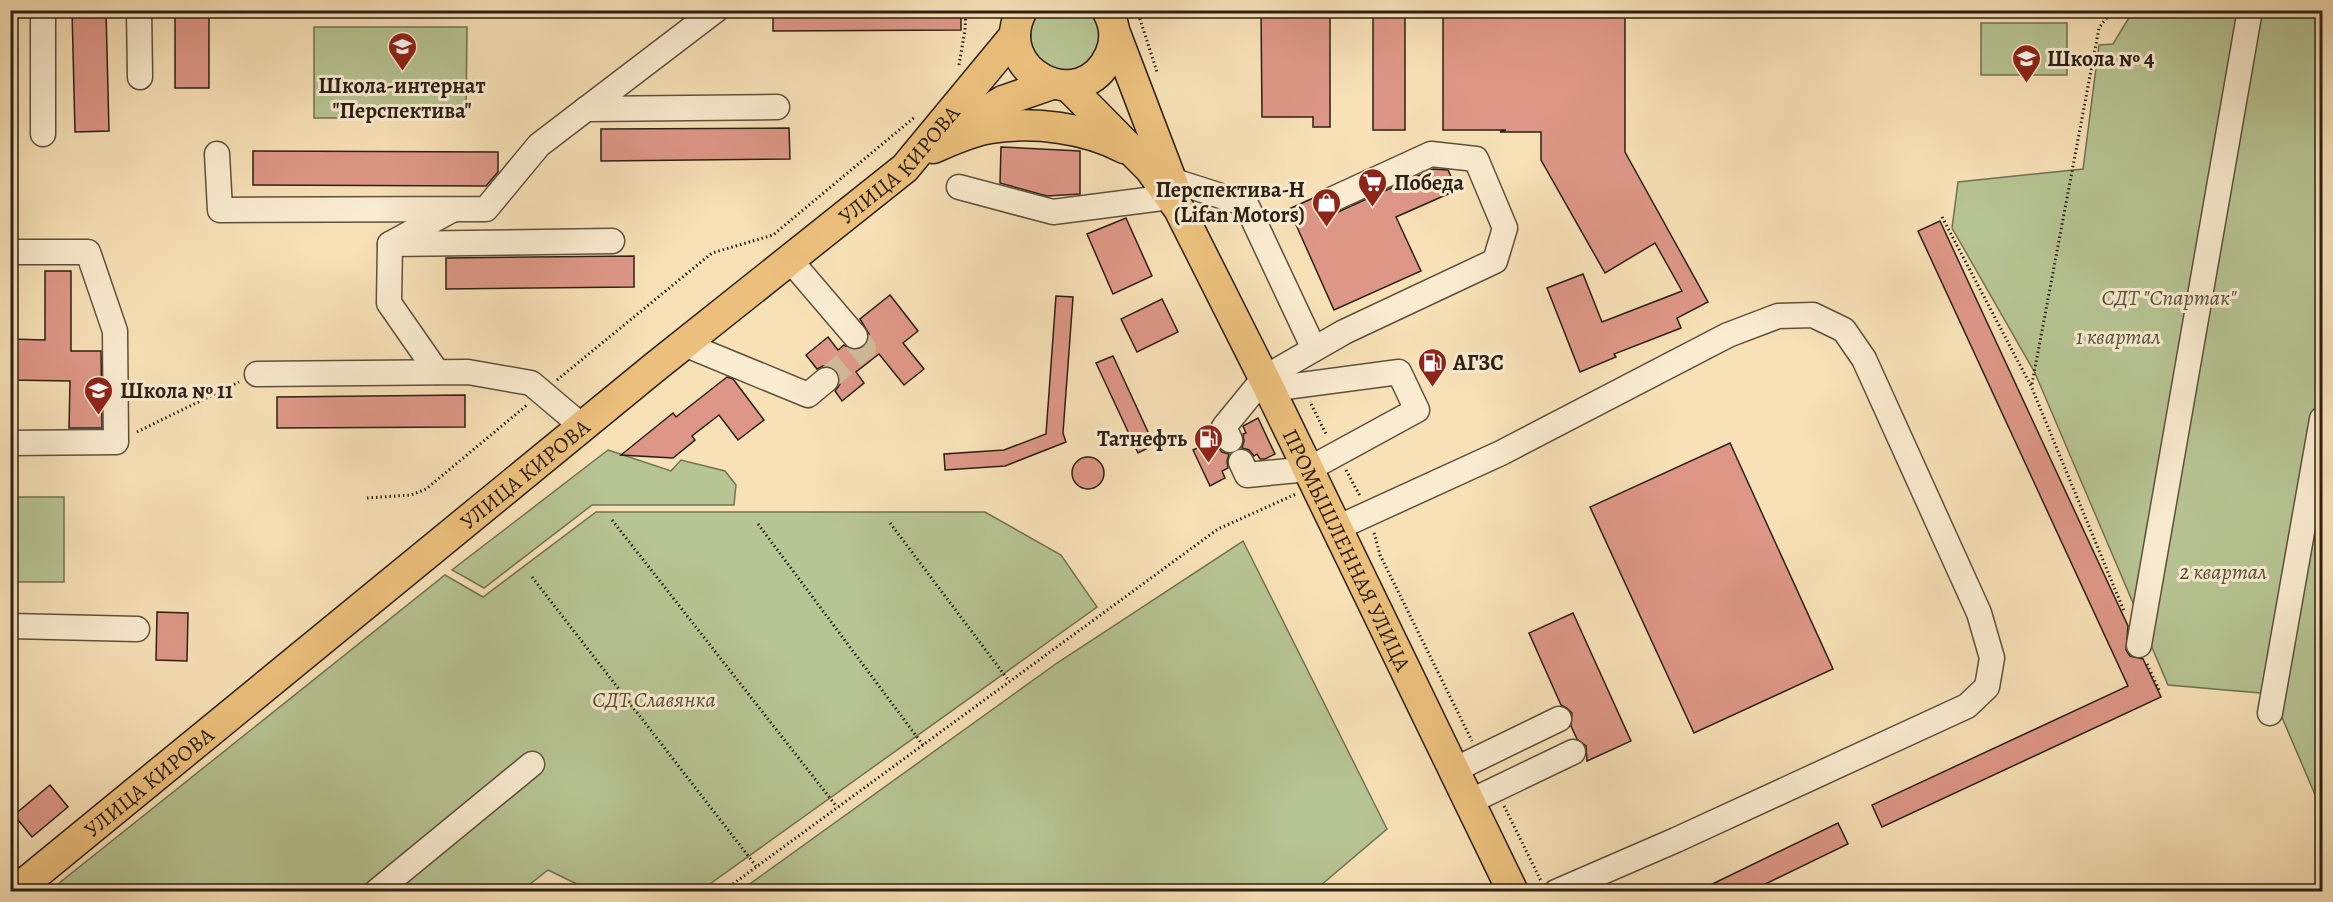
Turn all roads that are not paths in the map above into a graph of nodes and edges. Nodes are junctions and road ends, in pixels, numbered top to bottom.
1 (43, 10) edge
2 (139, 10) edge
3 (716, 10) edge
4 (2250, 10) edge
5 (1015, 19) edge
6 (1111, 22) edge
7 (140, 77) dead end
8 (1060, 85) junction
9 (777, 107) dead end
10 (586, 109) junction
11 (43, 134) dead end
12 (933, 148) junction
13 (217, 154) dead end
14 (1135, 154) junction
15 (906, 168) junction
16 (959, 187) dead end
17 (1173, 195) junction
18 (1332, 199) dead end
19 (455, 209) junction
20 (612, 241) dead end
21 (390, 244) junction
22 (10, 252) edge
23 (790, 260) junction
24 (855, 336) dead end
25 (684, 344) junction
26 (1314, 349) junction
27 (437, 372) junction
28 (256, 374) road end
29 (826, 380) tunnel mouth
30 (1267, 383) junction
31 (2322, 419) edge
32 (583, 427) junction
33 (1230, 440) dead end
34 (10, 443) edge
35 (1241, 462) dead end
36 (1312, 477) junction
37 (1336, 528) junction
38 (10, 626) edge
39 (137, 629) dead end
40 (2139, 645) road end
41 (2270, 713) dead end
42 (1559, 719) dead end
43 (1573, 752) dead end
44 (1467, 763) junction
45 (532, 764) dead end
46 (1482, 796) junction
47 (1548, 886) edge
48 (14, 891) edge
49 (376, 891) edge
50 (1513, 891) edge

1 - 11 lane
2 - 7 lane
3 - 10 lane
4 - 40 lane
5 - 8 main road
5 - 15 main road, УЛИЦА КИРОВА
6 - 8 main road
6 - 17 main road
8 - 12 main road
8 - 14 main road
9 - 10 lane
10 - 19 lane
12 - 14 main road
12 - 15 main road
13 - 19 lane
14 - 17 main road
15 - 23 main road, УЛИЦА КИРОВА
16 - 17 lane
17 - 26 lane
17 - 30 main road, ПРОМЫШЛЕННАЯ УЛИЦА
18 - 26 lane
19 - 21 lane
20 - 21 lane
21 - 27 lane
22 - 34 lane
23 - 24 lane
23 - 25 main road, УЛИЦА КИРОВА
25 - 29 lane
25 - 32 main road, УЛИЦА КИРОВА
26 - 30 lane
27 - 28 lane
27 - 32 lane
30 - 33 lane
30 - 36 main road, ПРОМЫШЛЕННАЯ УЛИЦА
30 - 36 lane
31 - 41 lane
32 - 48 main road, УЛИЦА КИРОВА
35 - 36 lane
36 - 37 main road, ПРОМЫШЛЕННАЯ УЛИЦА
37 - 44 main road, ПРОМЫШЛЕННАЯ УЛИЦА
37 - 47 lane
38 - 39 lane
42 - 44 lane
43 - 46 lane
44 - 46 main road, ПРОМЫШЛЕННАЯ УЛИЦА
45 - 49 lane
46 - 50 main road, ПРОМЫШЛЕННАЯ УЛИЦА

